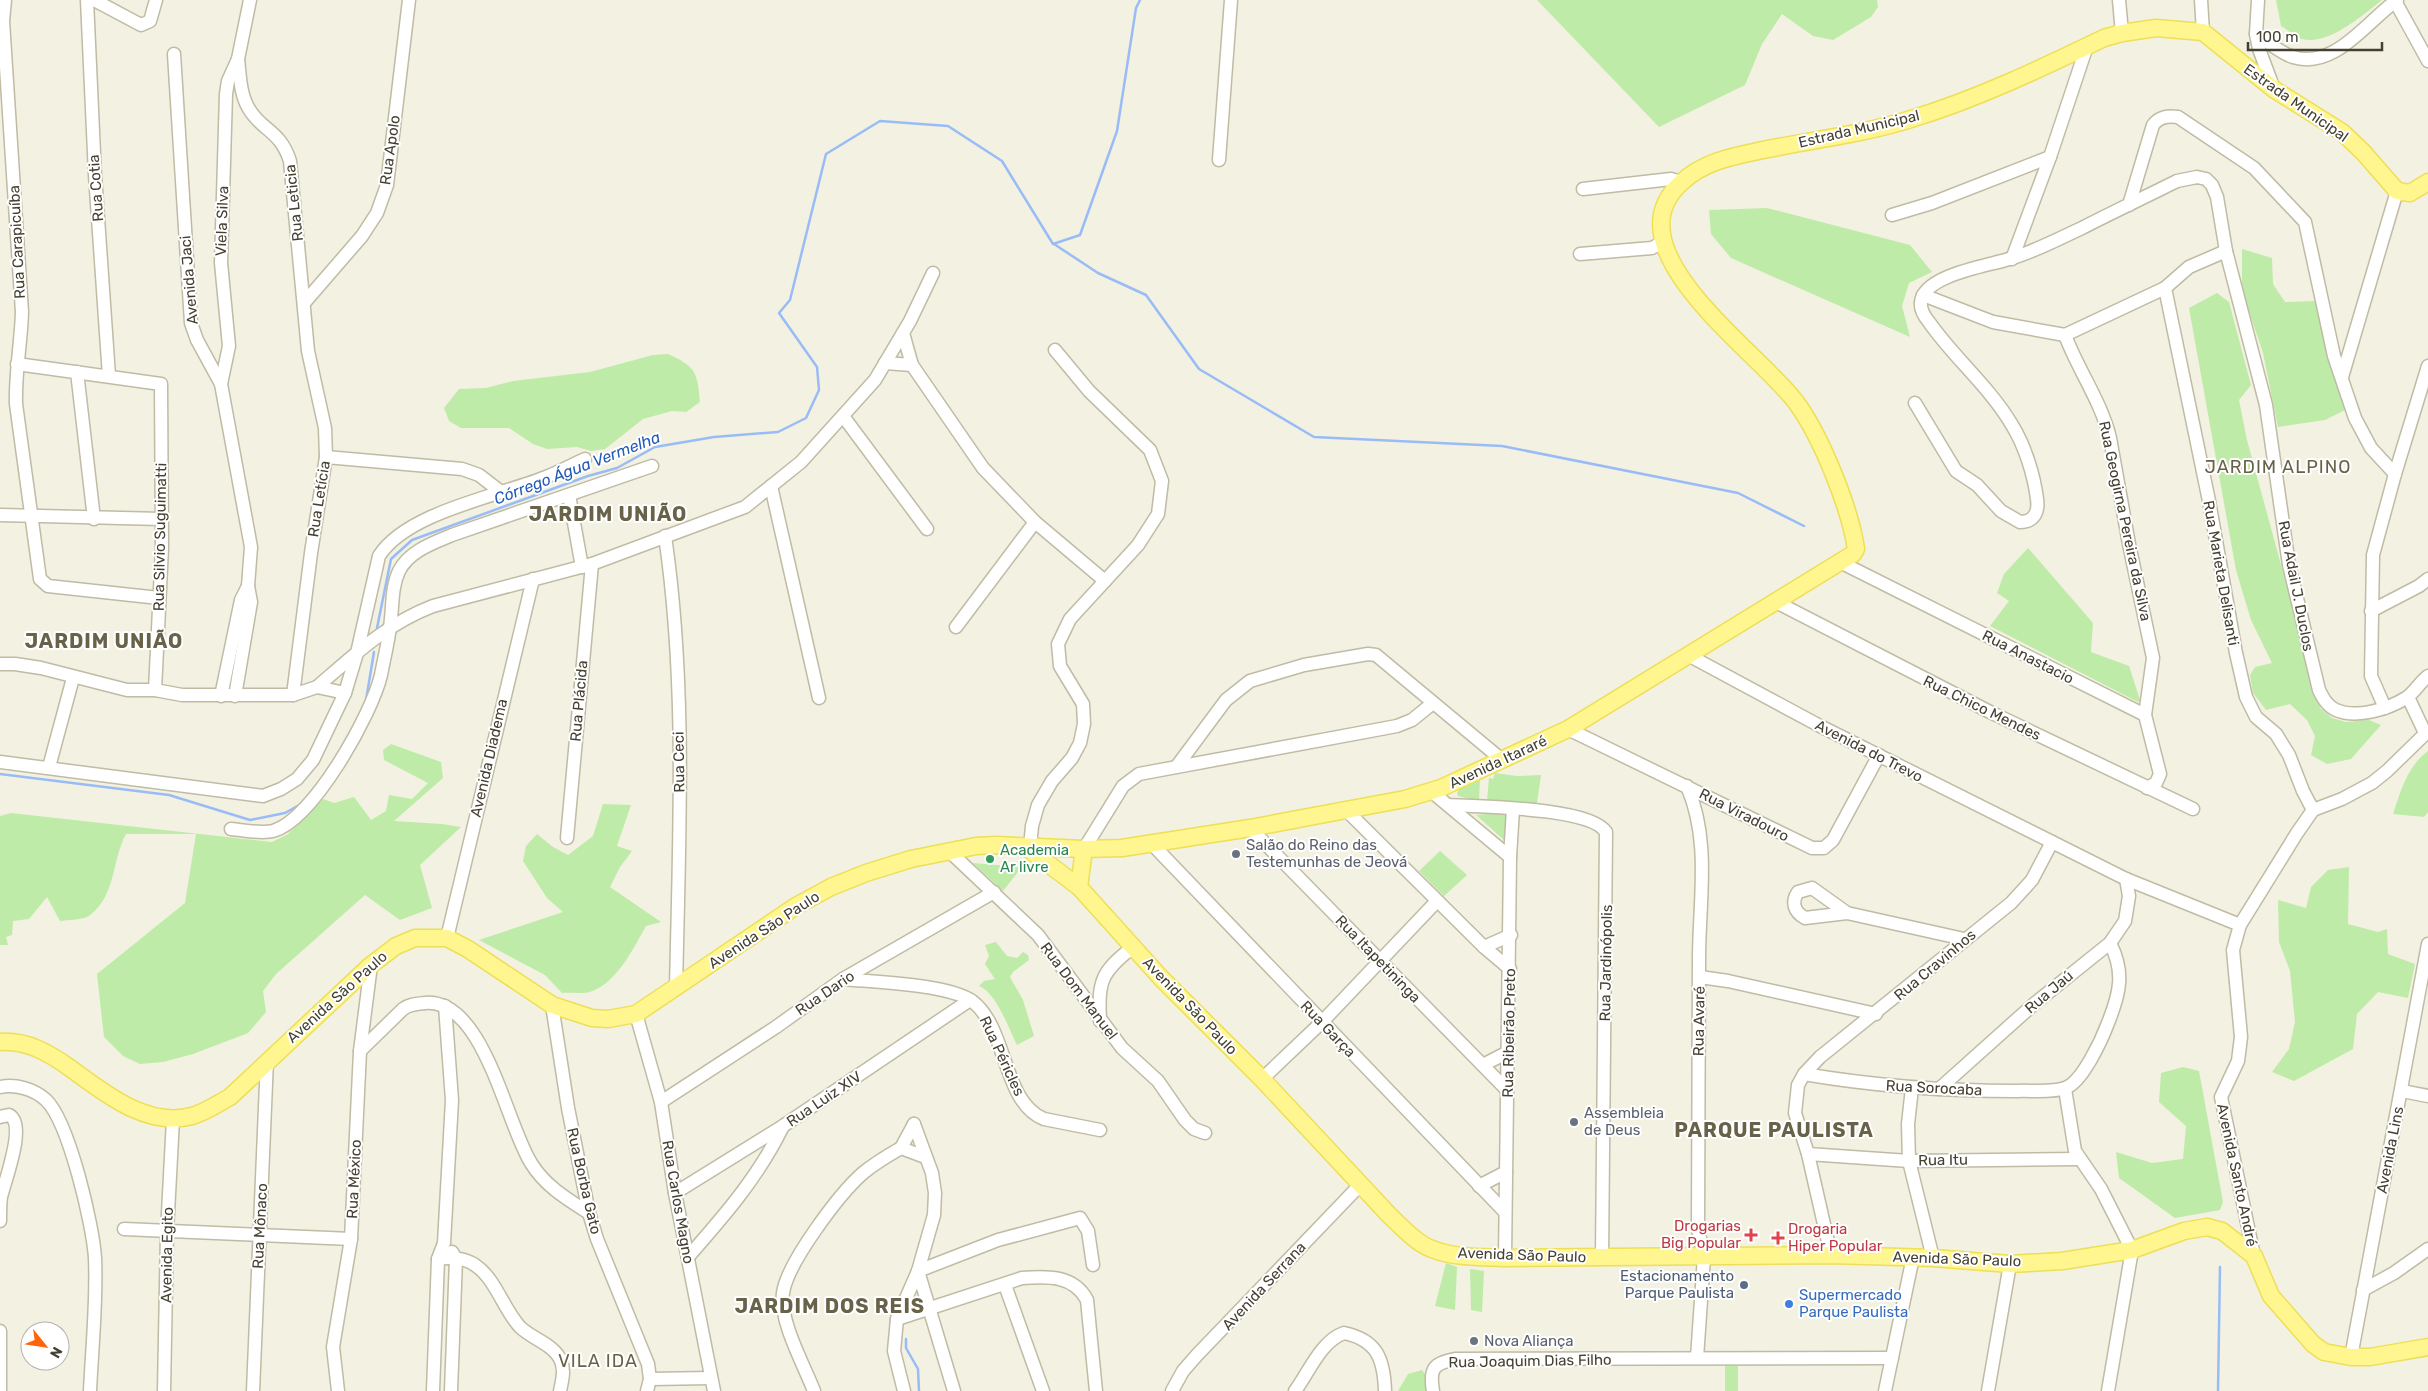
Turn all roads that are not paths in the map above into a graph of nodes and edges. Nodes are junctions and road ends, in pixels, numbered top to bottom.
1 (5, 0) edge
2 (87, 0) edge
3 (94, 0) edge
4 (156, 0) edge
5 (250, 0) edge
6 (409, 0) edge
7 (1231, 0) edge
8 (2120, 0) edge
9 (2201, 0) edge
10 (2258, 0) edge
11 (2396, 0) edge
12 (2122, 32) junction
13 (2203, 32) junction
14 (2256, 34) junction
15 (2087, 46) junction
16 (174, 54) dead end
17 (238, 59) junction
18 (2428, 61) edge
19 (2274, 90) junction
20 (2050, 157) junction
21 (1220, 160) dead end
22 (1681, 182) junction
23 (2428, 182) edge
24 (1583, 189) dead end
25 (2397, 191) junction
26 (2129, 205) junction
27 (1892, 215) dead end
28 (1663, 242) junction
29 (2226, 251) junction
30 (1580, 254) dead end
31 (2012, 259) junction
32 (933, 273) dead end
33 (2165, 288) junction
34 (1923, 295) junction
35 (304, 303) junction
36 (903, 333) junction
37 (2065, 335) junction
38 (1056, 350) dead end
39 (885, 363) junction
40 (17, 364) junction
41 (912, 365) junction
42 (2428, 366) edge
43 (76, 372) junction
44 (109, 376) junction
45 (2342, 377) junction
46 (221, 384) junction
47 (1915, 404) dead end
48 (843, 416) junction
49 (326, 457) junction
50 (585, 459) dead end
51 (652, 466) dead end
52 (2395, 474) junction
53 (771, 486) junction
54 (501, 492) junction
55 (569, 495) junction
56 (0, 515) edge
57 (32, 516) junction
58 (94, 519) junction
59 (162, 519) junction
60 (1035, 522) junction
61 (927, 529) dead end
62 (665, 536) junction
63 (1855, 542) joint
64 (1840, 562) junction
65 (587, 565) junction
66 (532, 579) junction
67 (2428, 579) edge
68 (1105, 581) junction
69 (248, 586) junction
70 (160, 598) junction
71 (1774, 601) junction
72 (2371, 611) junction
73 (390, 626) junction
74 (956, 626) dead end
75 (357, 653) junction
76 (1688, 655) junction
77 (0, 664) edge
78 (2428, 676) edge
79 (73, 678) junction
80 (317, 687) junction
81 (155, 690) junction
82 (345, 693) junction
83 (293, 695) junction
84 (221, 696) junction
85 (235, 696) junction
86 (2408, 697) junction
87 (819, 698) dead end
88 (1433, 703) junction
89 (2386, 708) junction
90 (2146, 715) junction
91 (1568, 729) junction
92 (2427, 732) edge
93 (1879, 755) junction
94 (1501, 759) junction
95 (0, 762) edge
96 (1177, 766) junction
97 (49, 767) junction
98 (1687, 786) junction
99 (2146, 788) junction
100 (1432, 792) junction
101 (1448, 805) junction
102 (1514, 809) junction
103 (2193, 809) dead end
104 (1346, 810) junction
105 (2313, 810) junction
106 (1250, 828) junction
107 (231, 829) dead end
108 (567, 838) dead end
109 (2052, 842) junction
110 (1152, 844) junction
111 (1028, 847) junction
112 (1084, 849) junction
113 (949, 851) junction
114 (1510, 857) junction
115 (2126, 879) junction
116 (1079, 886) junction
117 (994, 892) junction
118 (1437, 901) junction
119 (1847, 913) dead end
120 (2240, 925) junction
121 (1511, 935) junction
122 (447, 938) junction
123 (1964, 939) junction
124 (2110, 943) junction
125 (2428, 944) edge
126 (1132, 947) junction
127 (1484, 947) junction
128 (1380, 962) junction
129 (370, 965) junction
130 (1510, 969) junction
131 (1700, 977) junction
132 (844, 979) junction
133 (676, 989) junction
134 (970, 1000) junction
135 (552, 1005) junction
136 (445, 1006) junction
137 (636, 1014) junction
138 (1876, 1014) junction
139 (1100, 1020) junction
140 (1322, 1022) junction
141 (0, 1042) edge
142 (360, 1051) junction
143 (1508, 1052) junction
144 (267, 1060) junction
145 (1482, 1065) junction
146 (1804, 1074) junction
147 (1262, 1078) junction
148 (0, 1087) edge
149 (1912, 1088) junction
150 (1939, 1089) junction
151 (2065, 1089) junction
152 (1508, 1090) junction
153 (2402, 1091) junction
154 (2428, 1096) edge
155 (661, 1102) junction
156 (0, 1117) edge
157 (174, 1119) junction
158 (783, 1126) junction
159 (1100, 1130) dead end
160 (1204, 1133) dead end
161 (901, 1148) junction
162 (1808, 1154) junction
163 (925, 1157) junction
164 (2079, 1159) junction
165 (1909, 1161) junction
166 (1506, 1172) junction
167 (1361, 1184) junction
168 (1479, 1186) junction
169 (675, 1193) junction
170 (589, 1212) junction
171 (1505, 1212) junction
172 (0, 1221) edge
173 (124, 1229) dead end
174 (167, 1232) junction
175 (259, 1236) junction
176 (351, 1238) junction
177 (444, 1243) junction
178 (2428, 1249) edge
179 (2132, 1250) junction
180 (1830, 1255) junction
181 (2254, 1256) junction
182 (688, 1257) junction
183 (1704, 1257) junction
184 (1912, 1257) junction
185 (1505, 1258) junction
186 (1602, 1258) junction
187 (1933, 1258) junction
188 (438, 1259) junction
189 (456, 1259) junction
190 (2010, 1264) junction
191 (1093, 1265) dead end
192 (918, 1271) junction
193 (1005, 1285) junction
194 (2363, 1290) junction
195 (949, 1303) junction
196 (928, 1310) junction
197 (897, 1319) junction
198 (0, 1331) edge
199 (936, 1334) junction
200 (2428, 1348) edge
201 (2351, 1357) junction
202 (1698, 1358) junction
203 (1892, 1358) junction
204 (648, 1385) edge
205 (712, 1385) edge
206 (0, 1391) edge
207 (90, 1391) edge
208 (164, 1391) edge
209 (253, 1391) edge
210 (338, 1391) edge
211 (433, 1391) edge
212 (451, 1391) edge
213 (560, 1391) edge
214 (814, 1391) edge
215 (904, 1391) edge
216 (954, 1391) edge
217 (1043, 1391) edge
218 (1096, 1391) edge
219 (1172, 1391) edge
220 (1295, 1391) edge
221 (1385, 1391) edge
222 (1433, 1391) edge
223 (1885, 1391) edge
224 (1988, 1391) edge
225 (2108, 1391) edge

1 - 40 street, Rua Carapicuíba
2 - 44 street, Rua Cotia
3 - 4 street
5 - 17 street
6 - 35 street, Rua Apolo
7 - 21 street
8 - 12 street
9 - 13 street
10 - 14 street
11 - 14 street
11 - 18 street
12 - 13 main road, Estrada Municipal
12 - 15 main road, Estrada Municipal
13 - 19 main road, Estrada Municipal
14 - 19 street
15 - 20 street
15 - 22 main road, Estrada Municipal
16 - 46 street, Avenida Jaci
17 - 35 street, Rua Leticia
17 - 46 street, Viela Silva
19 - 25 main road, Estrada Municipal
20 - 27 street
20 - 31 street
22 - 24 street
22 - 28 main road, Estrada Municipal
23 - 25 main road
25 - 45 street
26 - 29 street
26 - 31 street
26 - 45 street
28 - 30 street
28 - 63 main road, Estrada Municipal
29 - 33 street
29 - 89 street, Rua Adail J. Duclos
31 - 34 street
32 - 36 street
33 - 37 street
33 - 105 street, Rua Marieta Delisanti
34 - 37 street
34 - 47 street
35 - 49 street, Rua Letícia
36 - 39 street
36 - 41 street
37 - 90 street, Rua Geogirna Pereira da Silva
38 - 68 street
39 - 41 street
39 - 48 street
40 - 43 street
40 - 57 street, Rua Carapicuíba
41 - 60 street
42 - 52 street
43 - 44 street
43 - 58 street
44 - 59 street, Rua Silvio Suguimatti
45 - 52 street
46 - 69 street, Avenida Jaci
48 - 53 street
48 - 61 street
49 - 54 street
49 - 83 street, Rua Letícia
50 - 54 street
51 - 55 street
52 - 72 street
53 - 62 street
53 - 87 street
54 - 75 street
55 - 65 street, Rua Plácida
55 - 73 street
56 - 57 street
57 - 58 street
57 - 70 street, Rua Carapicuíba
58 - 59 street
59 - 70 street, Rua Silvio Suguimatti
60 - 68 street
60 - 74 street
62 - 65 street
62 - 133 street, Rua Ceci
63 - 64 main road, Avenida Itararé
64 - 71 main road, Avenida Itararé
64 - 90 street, Rua Anastacio
65 - 66 street
65 - 108 street, Rua Plácida
66 - 73 street
66 - 122 street, Avenida Diadema
67 - 72 street
68 - 111 street
69 - 84 street, Avenida Jaci
69 - 85 street, Avenida Jaci
70 - 81 street, Rua Silvio Suguimatti
71 - 76 main road, Avenida Itararé
71 - 99 street, Rua Chico Mendes
72 - 89 street
73 - 75 street
73 - 107 street
75 - 80 street
75 - 82 street
76 - 91 main road, Avenida Itararé
76 - 93 street, Avenida do Trevo
77 - 79 street
78 - 86 street
79 - 81 street
79 - 97 street
80 - 82 street
80 - 83 street
81 - 84 street
82 - 97 street
83 - 85 street
84 - 85 street
86 - 89 street
86 - 92 street
88 - 94 street
88 - 96 street
88 - 96 street
90 - 99 street
91 - 94 main road, Avenida Itararé
91 - 98 street, Rua Viradouro
92 - 105 street
93 - 98 street, Rua Viradouro
93 - 109 street, Avenida do Trevo
94 - 100 main road, Avenida Itararé
95 - 97 street
96 - 112 street
98 - 131 street, Rua Avaré
99 - 103 street, Rua Chico Mendes
100 - 101 street
100 - 104 main road, Avenida Itararé
101 - 102 street, Rua Jardinópolis
101 - 114 street
102 - 114 street, Rua Ribeirão Preto
102 - 186 street, Rua Jardinópolis
104 - 106 main road, Avenida Itararé
104 - 118 street
105 - 120 street, Avenida Santo André
106 - 110 main road, Avenida Itararé
106 - 128 street, Rua Itapetininga
109 - 115 street, Avenida do Trevo
109 - 123 street, Rua Cravinhos
110 - 112 main road, Avenida Itararé
110 - 140 street, Rua Garça
111 - 112 main road, Avenida Itararé
111 - 113 main road, Avenida São Paulo
111 - 116 main road, Avenida São Paulo
112 - 116 main road
113 - 117 street, Rua Dom Manuel
113 - 133 main road, Avenida São Paulo
114 - 121 street, Rua Ribeirão Preto
115 - 120 street, Avenida do Trevo
115 - 124 street, Rua Jaú
116 - 126 main road, Avenida São Paulo
117 - 132 street, Rua Dario
117 - 139 street, Rua Dom Manuel
118 - 127 street
118 - 128 street
119 - 123 street
120 - 181 street, Avenida Santo André
121 - 127 street
121 - 130 street, Rua Ribeirão Preto
122 - 129 main road, Avenida São Paulo
122 - 135 main road, Avenida São Paulo
123 - 138 street, Rua Cravinhos
124 - 150 street, Rua Jaú
124 - 151 street
125 - 153 street, Avenida Lins
126 - 139 street
126 - 147 main road, Avenida São Paulo
127 - 130 street
128 - 140 street
128 - 145 street, Rua Itapetininga
129 - 142 street, Rua México
129 - 144 main road, Avenida São Paulo
130 - 143 street, Rua Ribeirão Preto
131 - 138 street
131 - 183 street, Rua Avaré
132 - 134 street, Rua Péricles
132 - 155 street, Rua Dario
133 - 137 main road, Avenida São Paulo
134 - 158 street, Rua Luiz XIV
134 - 159 street, Rua Péricles
135 - 137 main road, Avenida São Paulo
135 - 170 street, Rua Borba Gato
136 - 142 street
136 - 170 street
136 - 177 street
137 - 155 street, Rua Carlos Magno
138 - 146 street, Rua Cravinhos
139 - 160 street, Rua Dom Manuel
140 - 147 street
140 - 168 street, Rua Garça
141 - 157 main road, Avenida São Paulo
142 - 176 street, Rua México
143 - 145 street
143 - 152 street, Rua Ribeirão Preto
144 - 157 main road, Avenida São Paulo
144 - 175 street, Rua Mônaco
145 - 152 street, Rua Itapetininga
146 - 149 street, Rua Sorocaba
146 - 162 street
147 - 167 main road, Avenida São Paulo
148 - 207 street
149 - 150 street, Rua Sorocaba
149 - 165 street
150 - 151 street, Rua Sorocaba
151 - 164 street
152 - 166 street, Rua Ribeirão Preto
153 - 154 street
153 - 194 street, Avenida Lins
155 - 169 street, Rua Carlos Magno
156 - 172 street
157 - 174 street, Avenida Egito
158 - 169 street, Rua Luiz XIV
158 - 182 street
161 - 163 street
161 - 163 street
161 - 214 street
162 - 165 street, Rua Itu
162 - 180 street
163 - 192 street
164 - 165 street, Rua Itu
164 - 179 street
165 - 187 street
166 - 168 street
166 - 171 street, Rua Ribeirão Preto
167 - 185 main road, Avenida São Paulo
167 - 219 street, Avenida Serrana
168 - 171 street, Rua Garça
169 - 182 street, Rua Carlos Magno
170 - 204 street, Rua Borba Gato
171 - 185 street, Rua Ribeirão Preto
173 - 174 street
174 - 175 street
174 - 208 street, Avenida Egito
175 - 176 street
175 - 209 street, Rua Mônaco
176 - 210 street, Rua México
177 - 188 street
177 - 189 street
178 - 194 street
179 - 181 main road, Avenida São Paulo
179 - 190 main road, Avenida São Paulo
179 - 225 street
180 - 183 main road, Avenida São Paulo
180 - 184 main road, Avenida São Paulo
181 - 201 main road, Avenida São Paulo
182 - 205 street, Rua Carlos Magno
183 - 186 main road, Avenida São Paulo
183 - 202 street, Rua Avaré
184 - 187 main road, Avenida São Paulo
184 - 203 street
185 - 186 main road, Avenida São Paulo
187 - 190 main road, Avenida São Paulo
188 - 189 street
188 - 211 street
189 - 212 street
189 - 213 street
190 - 224 street
191 - 192 street
192 - 196 street
192 - 197 street
193 - 195 street
193 - 217 street
193 - 218 street
194 - 201 street, Avenida Lins
195 - 196 street
195 - 199 street
196 - 197 street
196 - 199 street
197 - 215 street
198 - 206 street
199 - 216 street
200 - 201 main road, Avenida São Paulo
202 - 203 street
202 - 222 street, Rua Joaquim Dias Filho
203 - 223 street
204 - 205 street
220 - 221 street

